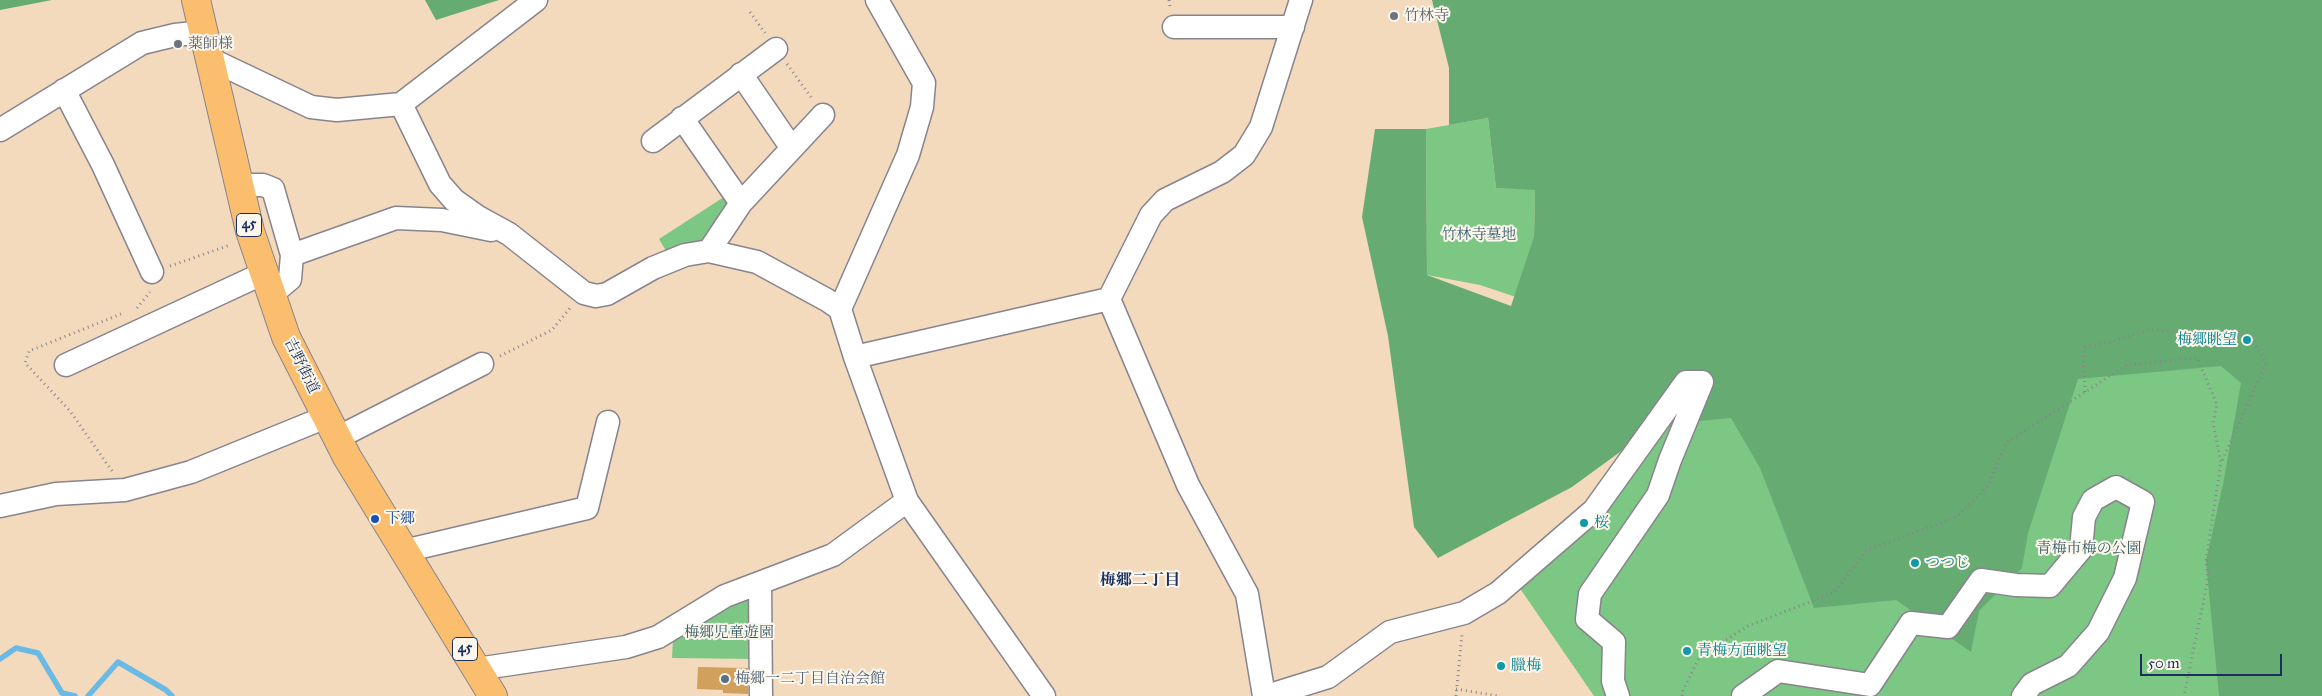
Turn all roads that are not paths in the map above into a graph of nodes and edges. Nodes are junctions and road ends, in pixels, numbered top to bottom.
1 (196, 0) edge
2 (536, 0) edge
3 (877, 0) edge
4 (1301, 0) edge
5 (1174, 27) dead end
6 (1293, 27) junction
7 (203, 32) junction
8 (776, 49) dead end
9 (208, 58) junction
10 (741, 74) junction
11 (64, 90) junction
12 (401, 104) junction
13 (823, 114) dead end
14 (682, 118) junction
15 (0, 130) edge
16 (653, 141) dead end
17 (791, 147) junction
18 (239, 185) junction
19 (741, 203) junction
20 (509, 234) junction
21 (709, 251) junction
22 (292, 255) junction
23 (152, 272) dead end
24 (268, 284) junction
25 (1109, 299) junction
26 (840, 309) junction
27 (855, 357) junction
28 (66, 364) dead end
29 (482, 364) road end
30 (608, 422) dead end
31 (332, 427) junction
32 (908, 501) junction
33 (0, 506) edge
34 (404, 551) junction
35 (760, 583) junction
36 (477, 669) junction
37 (493, 696) edge
38 (761, 696) edge
39 (1044, 696) edge
40 (1266, 696) edge
41 (1618, 696) edge
42 (1743, 696) edge
43 (2023, 696) edge

1 - 7 main road, 吉野街道 / 45
2 - 12 street
3 - 26 street
4 - 6 street
5 - 6 street
6 - 25 street
7 - 9 main road, 吉野街道 / 45
7 - 11 street
8 - 10 street
9 - 12 street
9 - 18 main road, 吉野街道 / 45
10 - 14 street
10 - 17 street
11 - 15 street
11 - 23 street
12 - 20 street
13 - 17 street
14 - 16 street
14 - 19 street
17 - 19 street
18 - 22 street
18 - 24 main road, 吉野街道 / 45
19 - 21 street
20 - 21 street
20 - 22 street
21 - 26 street
22 - 24 street
24 - 28 street
24 - 31 main road, 吉野街道 / 45
25 - 27 street
25 - 40 street
26 - 27 street
27 - 32 street
29 - 31 street
30 - 34 street
31 - 33 street
31 - 34 main road, 吉野街道 / 45
32 - 35 street
32 - 39 street
34 - 36 main road, 吉野街道 / 45
35 - 36 street
35 - 38 street
36 - 37 main road, 吉野街道 / 45
40 - 41 street
42 - 43 street

